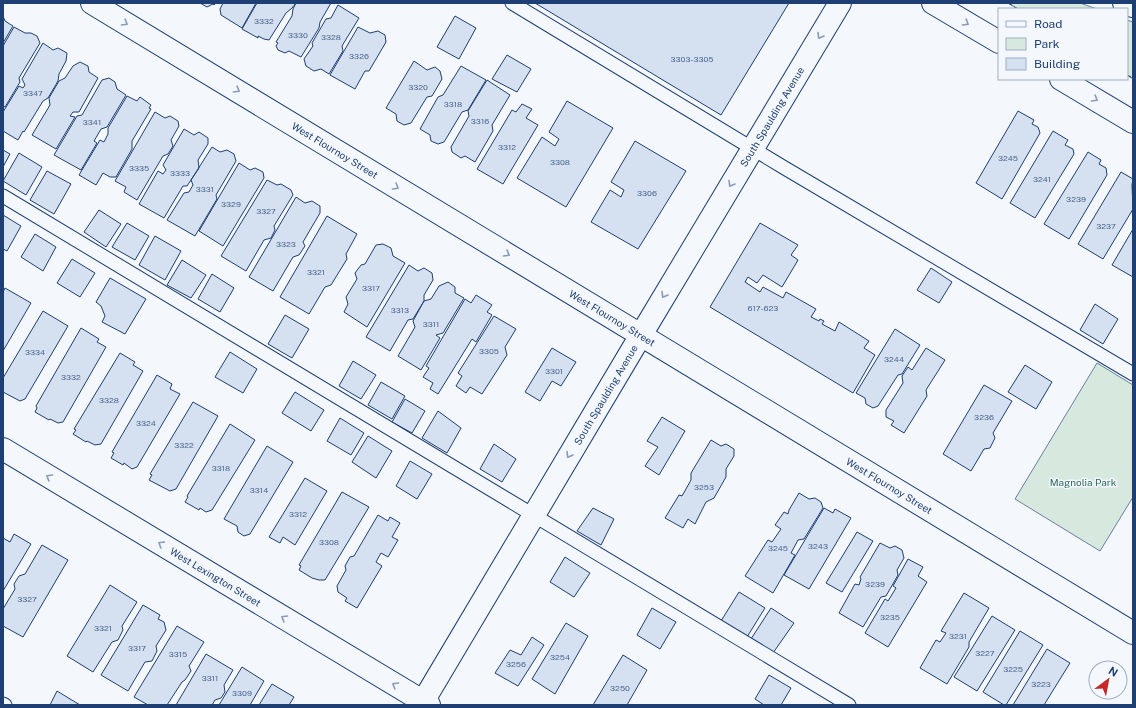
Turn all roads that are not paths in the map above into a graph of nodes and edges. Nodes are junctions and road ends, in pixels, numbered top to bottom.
1 (92, 3) edge
2 (512, 3) edge
3 (840, 3) edge
4 (933, 3) edge
5 (1124, 3) edge
6 (1133, 6) edge
7 (998, 41) edge
8 (1063, 80) edge
9 (1133, 122) edge
10 (753, 149) junction
11 (3, 196) edge
12 (640, 335) junction
13 (1133, 374) edge
14 (3, 449) edge
15 (534, 516) junction
16 (1133, 633) edge
17 (424, 704) edge
18 (849, 705) edge

1 -> 12 main road, West Flournoy Street
2 - 10 lane
3 -> 10 main road, South Spaulding Avenue
4 -> 7 main road
5 - 6 main road
8 -> 9 main road
10 -> 12 main road, South Spaulding Avenue
10 - 13 lane
11 - 15 lane
12 -> 15 main road, South Spaulding Avenue
12 - 16 main road, West Flournoy Street
17 -> 14 main road, West Lexington Street
15 - 17 main road, South Spaulding Avenue
15 - 18 lane

